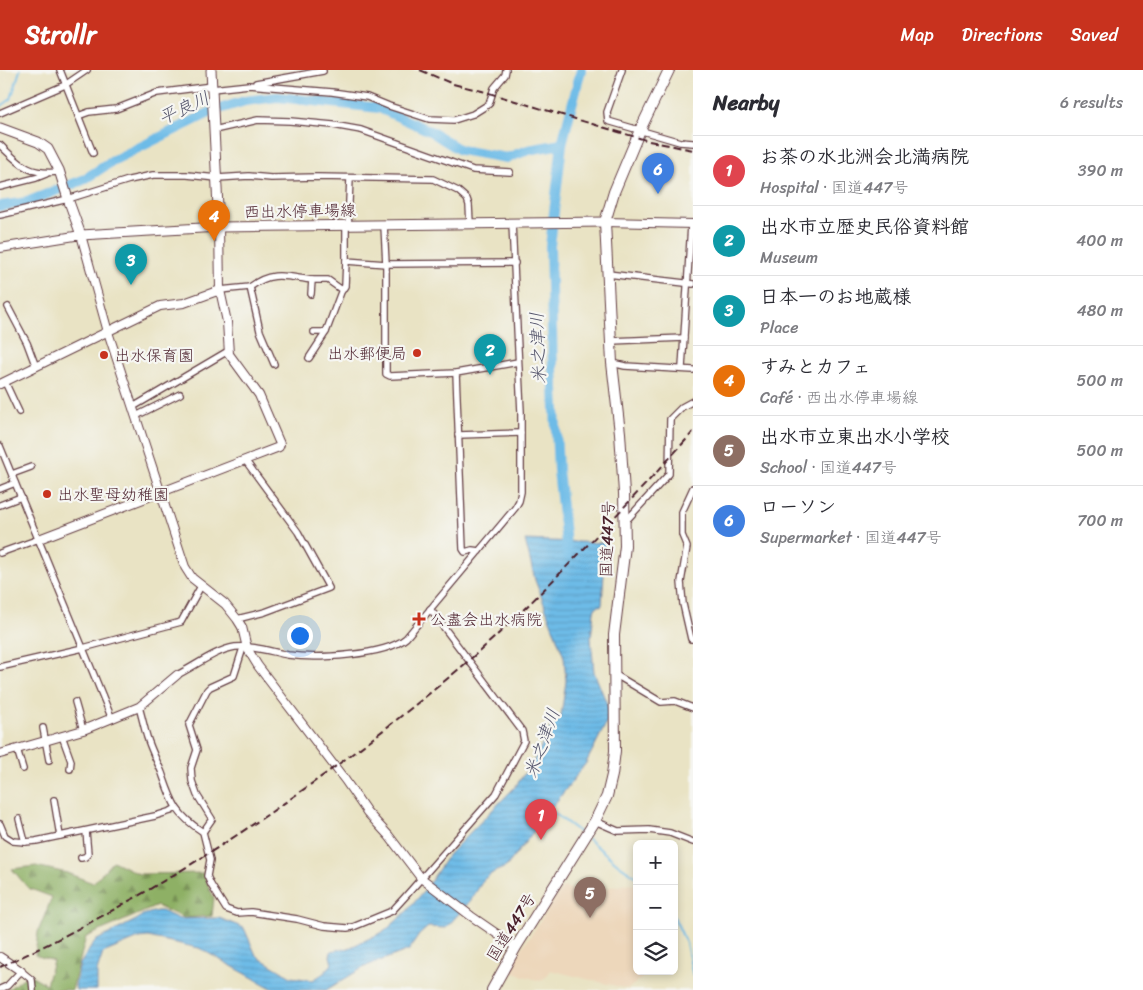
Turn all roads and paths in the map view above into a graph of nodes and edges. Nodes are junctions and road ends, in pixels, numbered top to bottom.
1 (60, 70) edge
2 (87, 70) edge
3 (211, 70) edge
4 (506, 70) edge
5 (622, 70) edge
6 (323, 71) edge
7 (668, 71) edge
8 (65, 85) junction
9 (249, 85) junction
10 (212, 88) junction
11 (0, 113) edge
12 (78, 116) junction
13 (0, 128) edge
14 (214, 130) junction
15 (640, 130) junction
16 (693, 143) edge
17 (1, 149) edge
18 (93, 153) dead end
19 (59, 172) junction
20 (510, 172) dead end
21 (47, 173) junction
22 (217, 178) junction
23 (350, 178) junction
24 (0, 187) edge
25 (68, 199) junction
26 (0, 215) edge
27 (601, 222) junction
28 (470, 223) junction
29 (514, 223) junction
30 (692, 224) edge
31 (347, 225) junction
32 (384, 225) junction
33 (219, 227) junction
34 (81, 235) junction
35 (0, 248) edge
36 (346, 261) junction
37 (515, 263) junction
38 (386, 264) junction
39 (608, 274) junction
40 (312, 280) junction
41 (690, 284) edge
42 (250, 287) junction
43 (220, 290) junction
44 (342, 290) junction
45 (311, 294) dead end
46 (8, 308) dead end
47 (108, 332) junction
48 (314, 332) dead end
49 (326, 332) junction
50 (684, 338) junction
51 (611, 342) junction
52 (228, 351) junction
53 (309, 358) dead end
54 (518, 362) junction
55 (612, 363) junction
56 (274, 364) dead end
57 (36, 367) junction
58 (682, 368) junction
59 (693, 370) edge
60 (456, 373) junction
61 (3, 383) edge
62 (180, 394) dead end
63 (693, 401) edge
64 (133, 407) junction
65 (19, 412) dead end
66 (136, 416) junction
67 (521, 433) junction
68 (458, 436) junction
69 (0, 446) edge
70 (245, 460) junction
71 (31, 467) dead end
72 (12, 474) junction
73 (15, 482) junction
74 (693, 488) edge
75 (0, 489) edge
76 (161, 493) junction
77 (21, 497) junction
78 (0, 505) edge
79 (625, 522) junction
80 (38, 539) junction
81 (690, 548) edge
82 (479, 551) junction
83 (0, 553) edge
84 (201, 586) junction
85 (430, 609) junction
86 (237, 619) junction
87 (693, 639) edge
88 (83, 648) junction
89 (245, 648) junction
90 (0, 667) edge
91 (177, 675) joint
92 (616, 675) junction
93 (75, 702) dead end
94 (139, 707) junction
95 (693, 708) edge
96 (112, 718) junction
97 (43, 728) dead end
98 (82, 730) junction
99 (62, 736) junction
100 (45, 741) junction
101 (17, 749) junction
102 (0, 754) edge
103 (49, 760) dead end
104 (23, 769) dead end
105 (70, 769) dead end
106 (54, 800) dead end
107 (176, 808) junction
108 (19, 819) dead end
109 (595, 822) junction
110 (0, 824) edge
111 (86, 831) junction
112 (203, 832) junction
113 (60, 836) junction
114 (691, 839) edge
115 (25, 842) junction
116 (81, 858) dead end
117 (421, 878) junction
118 (516, 947) junction
119 (0, 957) edge
120 (20, 971) junction
121 (0, 989) edge
122 (33, 990) edge
123 (492, 990) edge

1 - 8 street
2 - 8 street
3 - 10 main road
4 - 9 street
5 - 15 street
6 - 9 street
7 - 15 highway, 国道447号
8 - 11 street
8 - 12 street
9 - 10 street
10 - 12 street
10 - 14 main road
12 - 18 street
13 - 19 main road
14 - 20 street
14 - 22 main road
15 - 16 street
15 - 27 highway, 国道447号
17 - 21 street
19 - 21 street
19 - 25 main road
21 - 24 street
22 - 23 street
22 - 25 street
22 - 33 main road
23 - 28 street
23 - 31 street
25 - 26 street
25 - 34 main road
27 - 29 main road, 西出水停車場線
27 - 30 street
27 - 39 highway, 国道447号
28 - 29 main road, 西出水停車場線
28 - 32 main road, 西出水停車場線
29 - 37 street
30 - 41 street
31 - 32 main road, 西出水停車場線
31 - 33 main road, 西出水停車場線
31 - 36 street
32 - 38 street
33 - 34 main road, 西出水停車場線
33 - 43 street
34 - 35 street
34 - 47 street
36 - 38 street
36 - 44 street
37 - 38 street
37 - 54 street
38 - 60 street
39 - 41 street
39 - 51 highway, 国道447号
40 - 42 street
40 - 44 street
40 - 45 street
41 - 50 street
42 - 43 street
42 - 56 street
43 - 47 street
43 - 52 street
44 - 49 street
46 - 57 street
47 - 57 street
47 - 64 street
48 - 49 street
49 - 53 street
50 - 51 street
50 - 58 street
51 - 55 highway, 国道447号
52 - 64 street
52 - 70 street
54 - 60 street
54 - 67 street
55 - 58 street
55 - 79 highway, 国道447号
57 - 61 street
58 - 59 street
60 - 68 street
61 - 65 street
62 - 66 street
63 - 79 street
64 - 66 street
66 - 76 street
67 - 68 street
67 - 82 street
68 - 82 street
69 - 72 street
70 - 76 street
70 - 86 street
71 - 72 street
72 - 73 street
73 - 75 street
73 - 77 street
74 - 81 street
76 - 80 street
76 - 84 street
77 - 78 street
77 - 80 street
79 - 92 highway, 国道447号
80 - 83 street
80 - 88 street
81 - 87 street
82 - 85 street
84 - 86 street
84 - 88 street
85 - 89 street
85 - 117 street
86 - 89 street
88 - 90 street
88 - 96 street
89 - 91 street
89 - 112 street
89 - 117 street
91 - 94 street
92 - 95 street
92 - 109 highway, 国道447号
93 - 98 street
94 - 96 street
94 - 107 street
96 - 98 street
97 - 100 street
98 - 99 street
99 - 100 street
99 - 105 street
100 - 101 street
100 - 103 street
101 - 102 street
101 - 104 street
106 - 113 street
107 - 111 street
107 - 112 street
108 - 115 street
109 - 114 street
109 - 118 highway, 国道447号
110 - 115 street
111 - 113 street
111 - 116 street
112 - 117 street
113 - 115 street
117 - 118 street
118 - 123 highway, 国道447号
119 - 120 street
120 - 121 street
120 - 122 street

